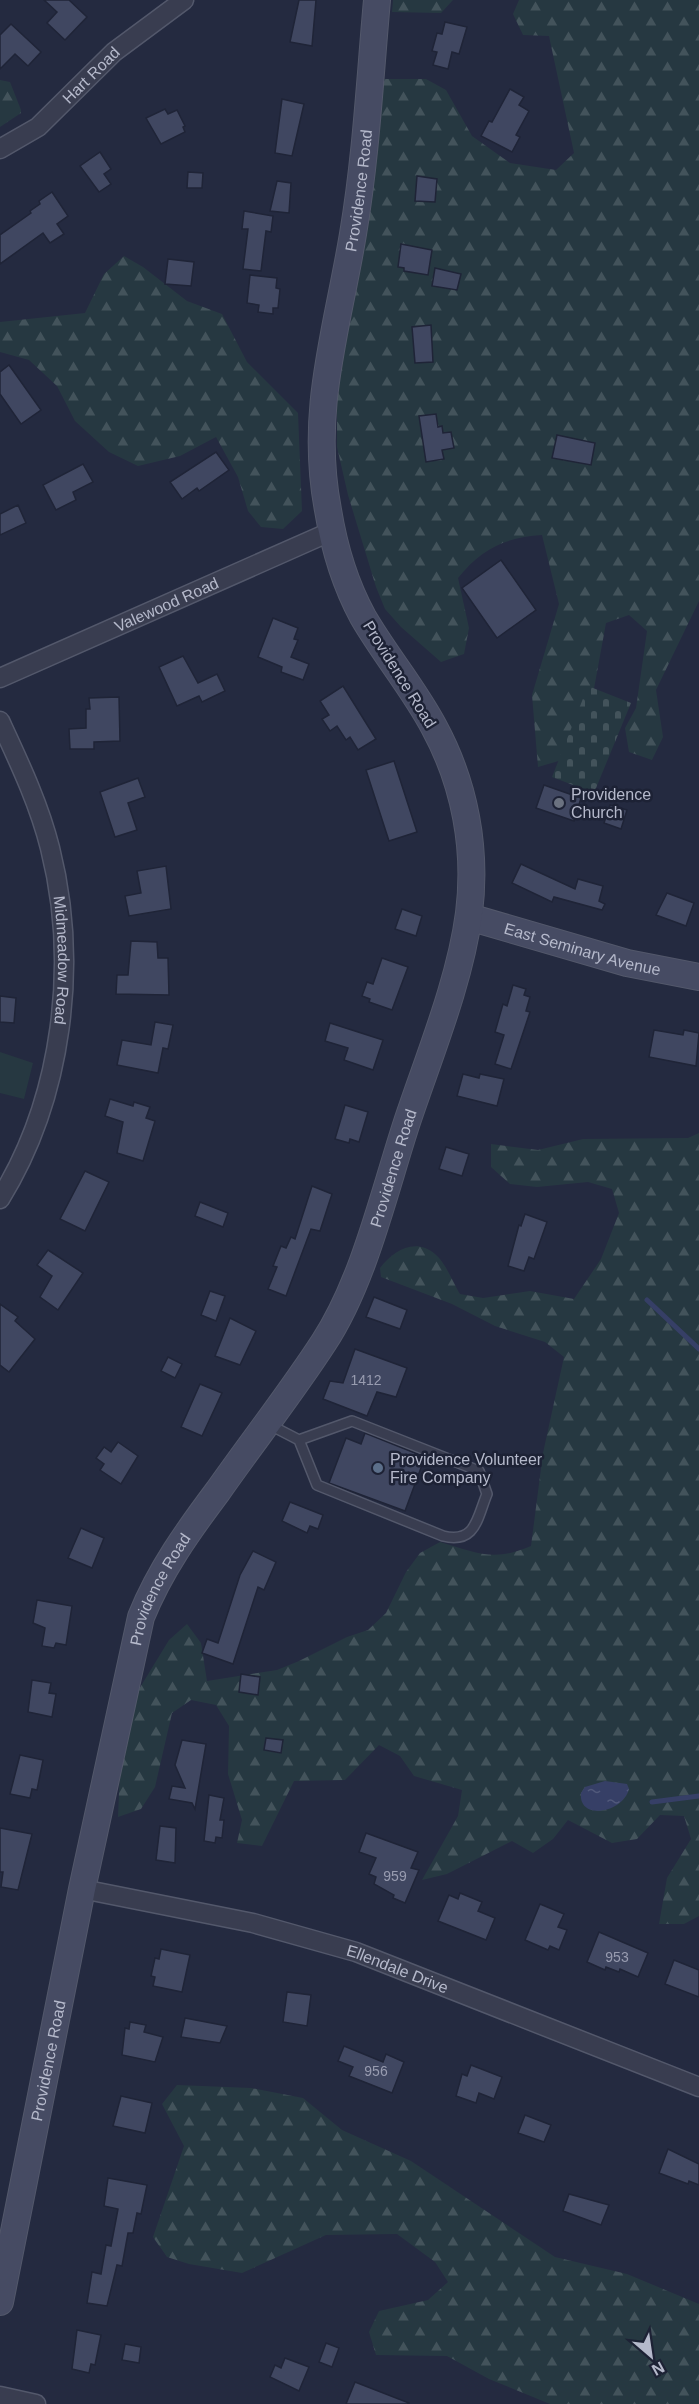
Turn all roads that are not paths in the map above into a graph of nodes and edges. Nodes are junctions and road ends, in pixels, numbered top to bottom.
1 (184, 0) edge
2 (377, 0) edge
3 (0, 149) edge
4 (332, 531) junction
5 (0, 678) edge
6 (0, 721) edge
7 (469, 917) junction
8 (699, 977) edge
9 (0, 1199) edge
10 (266, 1423) junction
11 (299, 1440) junction
12 (82, 1889) junction
13 (699, 2087) edge
14 (0, 2302) edge
15 (0, 2396) edge
16 (36, 2404) edge

1 - 3 street, Hart Road
2 - 4 street, Providence Road
4 - 5 street, Valewood Road
4 - 7 street, Providence Road
6 - 9 street, Midmeadow Road
7 - 8 street, East Seminary Avenue
7 - 10 street, Providence Road
10 - 11 lane
10 - 12 street, Providence Road
11 - 11 lane
12 - 13 street, Ellendale Drive
12 - 14 street, Providence Road
15 - 16 street

